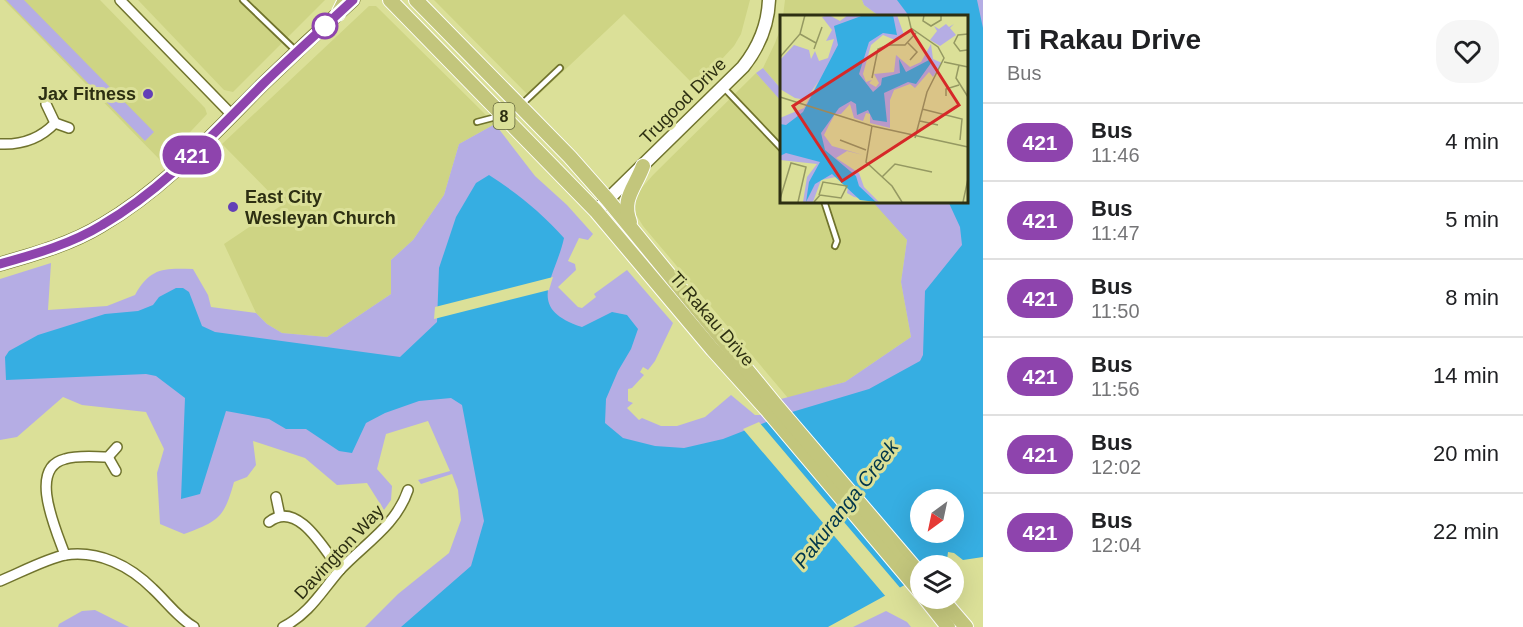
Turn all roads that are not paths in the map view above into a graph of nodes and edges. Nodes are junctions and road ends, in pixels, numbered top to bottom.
1 (120, 0) edge
2 (243, 0) edge
3 (345, 0) edge
4 (353, 0) edge
5 (390, 0) edge
6 (417, 0) edge
7 (769, 0) edge
8 (338, 14) junction
9 (296, 52) junction
10 (476, 61) junction
11 (560, 68) dead end
12 (462, 73) junction
13 (723, 87) junction
14 (46, 104) dead end
15 (520, 106) junction
16 (503, 115) junction
17 (232, 116) junction
18 (477, 122) dead end
19 (55, 123) junction
20 (69, 128) dead end
21 (0, 144) edge
22 (780, 147) edge
23 (643, 166) junction
24 (608, 200) junction
25 (824, 202) edge
26 (596, 211) junction
27 (633, 230) junction
28 (835, 246) dead end
29 (0, 264) edge
30 (771, 407) junction
31 (117, 447) dead end
32 (108, 457) junction
33 (116, 471) dead end
34 (408, 490) dead end
35 (276, 497) dead end
36 (280, 516) junction
37 (269, 522) dead end
38 (65, 555) junction
39 (910, 563) edge
40 (340, 570) junction
41 (910, 579) edge
42 (0, 581) edge
43 (934, 609) edge
44 (950, 609) edge
45 (194, 627) edge
46 (283, 627) edge
47 (948, 627) edge
48 (966, 627) edge

1 - 17 street
2 - 9 lane
3 - 8 main road
4 - 8 street
5 - 12 main road, Ti Rakau Drive / 8
6 - 10 main road, Ti Rakau Drive / 8
7 - 13 street, Trugood Drive
8 - 9 street
9 - 17 street
10 - 12 lane
10 - 15 main road, Ti Rakau Drive / 8
11 - 15 lane
12 - 16 main road, Ti Rakau Drive / 8
13 - 22 lane
13 - 23 street, Trugood Drive
14 - 19 street
15 - 24 main road, Ti Rakau Drive / 8
16 - 18 lane
16 - 26 main road, Ti Rakau Drive / 8
17 - 29 street
19 - 20 street
19 - 21 street
23 - 24 street, Trugood Drive
23 - 27 main road
24 - 26 street, Trugood Drive
24 - 27 main road, Ti Rakau Drive / 8
25 - 28 lane
26 - 30 main road, Ti Rakau Drive / 8
27 - 30 main road, Ti Rakau Drive / 8
30 - 39 main road, Ti Rakau Drive / 8
30 - 41 main road, Ti Rakau Drive / 8
31 - 32 street
32 - 33 street
32 - 38 street
34 - 40 street, Davington Way
35 - 36 street
36 - 37 street
36 - 40 street
38 - 42 street
38 - 45 street
40 - 46 street, Davington Way
43 - 47 main road
44 - 48 main road

